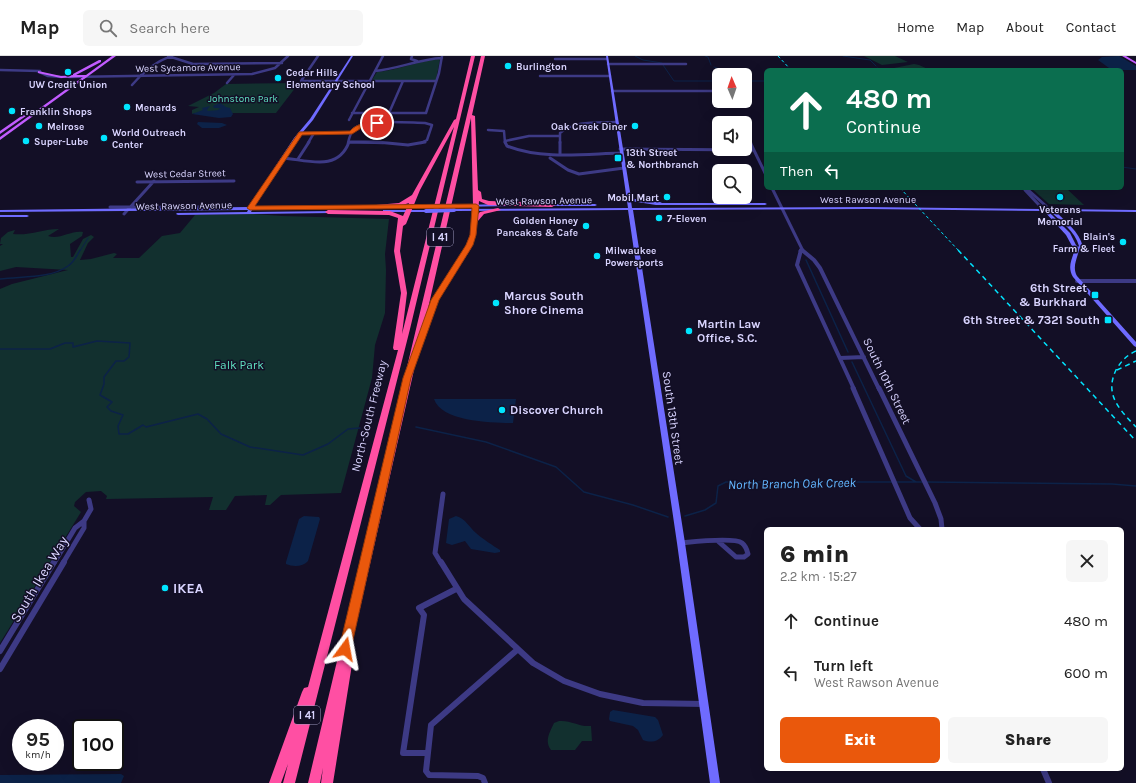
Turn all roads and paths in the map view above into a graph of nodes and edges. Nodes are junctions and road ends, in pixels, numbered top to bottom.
1 (114, 56) edge
2 (171, 56) edge
3 (288, 56) edge
4 (318, 56) edge
5 (349, 56) edge
6 (352, 56) edge
7 (383, 56) edge
8 (412, 56) edge
9 (472, 56) edge
10 (483, 56) edge
11 (1124, 56) edge
12 (1130, 56) edge
13 (106, 57) edge
14 (442, 57) edge
15 (607, 58) edge
16 (555, 59) dead end
17 (1136, 60) edge
18 (100, 61) junction
19 (417, 62) junction
20 (282, 63) junction
21 (1136, 63) edge
22 (608, 64) junction
23 (686, 64) dead end
24 (0, 70) edge
25 (38, 71) junction
26 (375, 71) junction
27 (234, 75) junction
28 (71, 76) junction
29 (139, 76) junction
30 (540, 76) dead end
31 (610, 76) junction
32 (53, 77) junction
33 (83, 77) junction
34 (73, 81) junction
35 (335, 81) junction
36 (369, 81) junction
37 (403, 81) junction
38 (436, 81) junction
39 (227, 84) dead end
40 (132, 85) dead end
41 (612, 91) junction
42 (712, 91) edge
43 (474, 96) junction
44 (44, 102) junction
45 (463, 105) junction
46 (352, 113) junction
47 (389, 113) junction
48 (26, 120) junction
49 (349, 120) dead end
50 (17, 121) junction
51 (616, 122) junction
52 (488, 130) dead end
53 (0, 133) edge
54 (300, 133) junction
55 (314, 133) junction
56 (352, 133) junction
57 (560, 136) junction
58 (0, 138) edge
59 (349, 142) junction
60 (505, 142) junction
61 (752, 146) edge
62 (754, 150) junction
63 (621, 151) junction
64 (560, 154) junction
65 (550, 158) dead end
66 (282, 159) junction
67 (297, 159) junction
68 (624, 168) junction
69 (764, 171) edge
70 (154, 181) junction
71 (234, 181) dead end
72 (137, 182) dead end
73 (475, 183) junction
74 (417, 190) junction
75 (773, 190) edge
76 (1025, 190) edge
77 (1028, 190) edge
78 (629, 199) junction
79 (552, 205) junction
80 (630, 206) junction
81 (680, 206) junction
82 (781, 206) junction
83 (1040, 206) junction
84 (110, 207) dead end
85 (376, 207) junction
86 (1136, 207) edge
87 (475, 208) junction
88 (1045, 208) junction
89 (129, 209) junction
90 (408, 209) junction
91 (543, 209) junction
92 (498, 210) junction
93 (1051, 210) junction
94 (0, 211) edge
95 (250, 211) junction
96 (1136, 211) edge
97 (37, 212) junction
98 (328, 212) junction
99 (124, 214) junction
100 (0, 216) edge
101 (32, 216) junction
102 (632, 220) junction
103 (475, 222) junction
104 (400, 232) junction
105 (1077, 249) junction
106 (801, 250) junction
107 (1077, 281) junction
108 (1136, 281) edge
109 (1136, 345) edge
110 (864, 357) junction
111 (840, 358) junction
112 (407, 378) junction
113 (391, 390) junction
114 (443, 494) dead end
115 (89, 500) dead end
116 (84, 521) junction
117 (918, 527) edge
118 (942, 527) edge
119 (681, 542) junction
120 (719, 542) junction
121 (362, 575) junction
122 (456, 589) junction
123 (324, 646) junction
124 (517, 650) junction
125 (0, 652) edge
126 (0, 669) edge
127 (704, 704) junction
128 (428, 753) junction
129 (1044, 771) edge
130 (275, 783) edge
131 (289, 783) edge
132 (314, 783) edge
133 (327, 783) edge
134 (485, 783) edge
135 (716, 783) edge
136 (1049, 783) edge

1 - 33 main road
2 - 20 street
2 - 29 street
3 - 20 street
4 - 35 street
5 - 35 main road
6 - 35 main road
7 - 26 street
8 - 19 street
9 - 45 highway, North-South Freeway / I 41
10 - 43 highway, I 41
11 - 21 main road
12 - 17 main road
13 - 18 main road
13 - 33 main road
14 - 19 street
14 - 38 street
15 - 16 street
15 - 22 main road, South 13th Street
18 - 28 main road
18 - 33 main road
19 - 26 street
20 - 27 street, West Sycamore Avenue
22 - 23 street
22 - 31 main road, South 13th Street
24 - 25 street
25 - 28 street
25 - 32 street
25 - 33 main road
26 - 36 street
27 - 29 street, West Sycamore Avenue
27 - 39 street
28 - 33 street
29 - 33 street, West Sycamore Avenue
29 - 40 street
30 - 31 street
31 - 41 main road, South 13th Street
32 - 33 street
32 - 34 main road
33 - 34 main road
33 - 48 main road
34 - 44 main road
35 - 36 street
35 - 54 main road
36 - 37 street
36 - 46 street
37 - 38 street
37 - 47 street
38 - 47 street
41 - 42 street
41 - 51 main road, South 13th Street
43 - 73 highway
43 - 112 highway, I 41
44 - 48 main road
44 - 50 main road
45 - 74 highway
45 - 113 highway, North-South Freeway / I 41
46 - 47 street
46 - 49 street
48 - 58 main road
50 - 53 main road
50 - 58 main road
51 - 57 street
51 - 63 main road, South 13th Street
52 - 60 street
54 - 55 street
54 - 66 main road
55 - 56 street
55 - 67 street
56 - 59 street
56 - 59 street
57 - 60 street
57 - 64 street
59 - 67 street
60 - 64 street
61 - 62 street
62 - 63 street
62 - 69 street
63 - 64 street
63 - 68 main road, South 13th Street
65 - 68 street
66 - 67 street
66 - 95 main road
68 - 78 main road, South 13th Street
70 - 71 street, West Cedar Street
70 - 72 street, West Cedar Street
70 - 89 street
73 - 79 highway
73 - 87 highway
74 - 85 highway
74 - 90 highway
75 - 82 street, South 10th Street
76 - 83 street
77 - 88 street
78 - 80 main road, South 13th Street
78 - 81 main road
79 - 80 main road, West Rawson Avenue
79 - 87 main road, West Rawson Avenue
80 - 81 main road, West Rawson Avenue
80 - 81 main road, West Rawson Avenue
80 - 91 main road, West Rawson Avenue
80 - 102 main road, South 13th Street
81 - 82 main road, West Rawson Avenue
82 - 83 main road, West Rawson Avenue
82 - 88 main road, West Rawson Avenue
82 - 106 street, South 10th Street
83 - 88 main road
84 - 89 street
85 - 90 main road, West Rawson Avenue
85 - 95 main road, West Rawson Avenue
86 - 88 main road, West Rawson Avenue
87 - 90 main road, West Rawson Avenue, bridge
87 - 92 main road, West Rawson Avenue
87 - 103 highway
88 - 93 main road, West Rawson Avenue
88 - 105 main road
89 - 95 main road, West Rawson Avenue
89 - 97 main road, West Rawson Avenue
89 - 99 street
90 - 98 main road, West Rawson Avenue
90 - 104 highway
91 - 92 main road, West Rawson Avenue
91 - 102 main road
92 - 103 highway
93 - 96 main road, West Rawson Avenue
93 - 105 main road
94 - 97 main road, West Rawson Avenue
95 - 98 main road, West Rawson Avenue
95 - 99 main road, West Rawson Avenue
97 - 101 main road
98 - 104 highway
99 - 101 main road, West Rawson Avenue
100 - 101 main road, West Rawson Avenue
102 - 119 main road, South 13th Street
103 - 112 highway
104 - 113 highway
105 - 107 main road
106 - 110 street, South 10th Street
106 - 111 street
107 - 108 street
107 - 109 main road
110 - 111 street
110 - 118 street, South 10th Street
111 - 117 street
112 - 121 highway, I 41
113 - 123 highway, North-South Freeway / I 41
114 - 122 street
115 - 116 street, South Ikea Way
116 - 125 street, South Ikea Way
116 - 126 street, South Ikea Way
119 - 120 street
119 - 127 main road, South 13th Street
120 - 120 street
121 - 132 highway, I 41
121 - 133 highway
122 - 124 street
122 - 128 street
123 - 130 highway
123 - 131 highway, North-South Freeway / I 41
124 - 127 street
124 - 128 street
127 - 135 main road, South 13th Street
128 - 134 street
129 - 136 street

